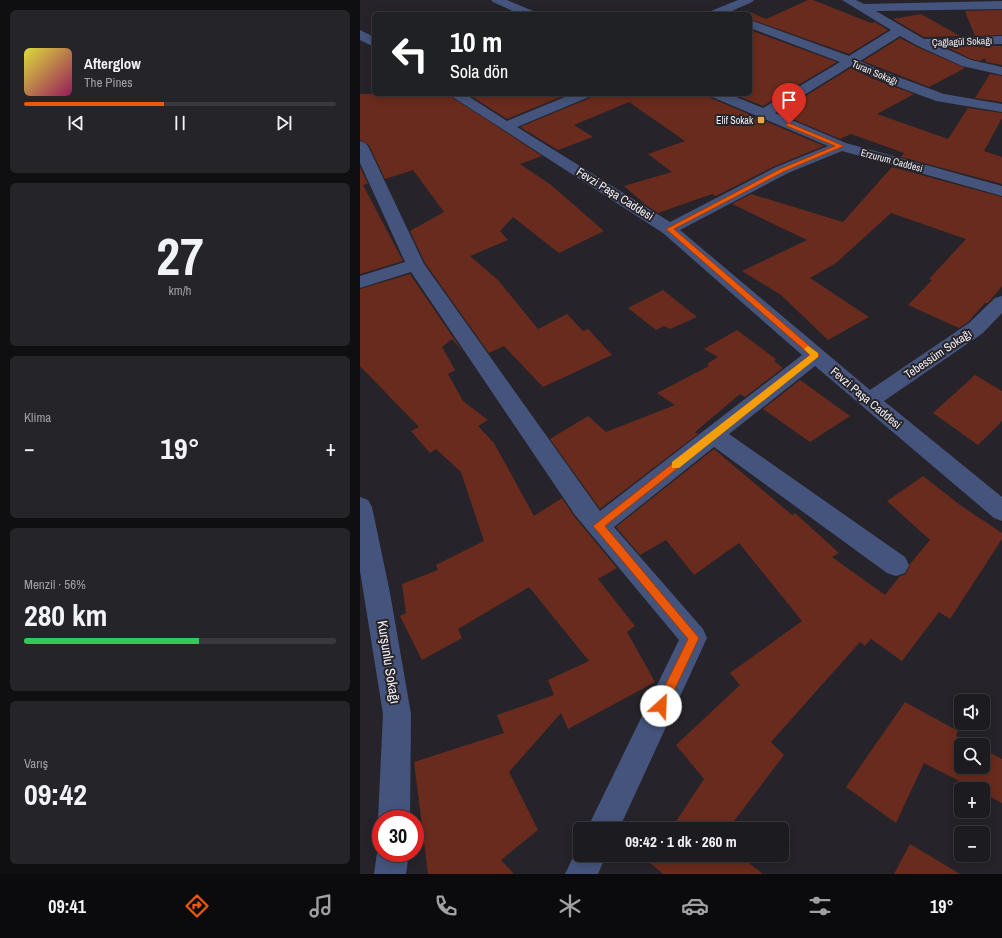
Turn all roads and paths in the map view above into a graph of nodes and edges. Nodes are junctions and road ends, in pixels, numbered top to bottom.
1 (497, 0) edge
2 (748, 0) edge
3 (848, 0) edge
4 (1002, 5) edge
5 (864, 8) junction
6 (524, 12) edge
7 (722, 12) edge
8 (752, 25) edge
9 (899, 31) junction
10 (360, 34) edge
11 (1002, 40) edge
12 (372, 42) edge
13 (922, 43) junction
14 (850, 61) junction
15 (1002, 71) edge
16 (458, 96) edge
17 (579, 96) edge
18 (722, 96) edge
19 (1002, 108) edge
20 (764, 114) junction
21 (507, 126) junction
22 (360, 146) edge
23 (841, 146) junction
24 (1002, 191) edge
25 (669, 229) junction
26 (415, 265) junction
27 (360, 282) edge
28 (1002, 302) edge
29 (815, 355) junction
30 (869, 402) junction
31 (714, 435) junction
32 (360, 507) edge
33 (1002, 512) edge
34 (598, 526) junction
35 (896, 565) dead end
36 (394, 810) edge
37 (606, 822) edge
38 (392, 862) edge
39 (587, 862) edge
40 (390, 874) edge
41 (582, 874) edge

1 - 6 street
2 - 7 street
3 - 5 street
4 - 5 street
5 - 9 street
8 - 14 street, Turan Sokağı
9 - 13 street
9 - 14 street
10 - 12 street
11 - 13 street, Çağlagül Sokağı
13 - 15 street
14 - 19 street, Turan Sokağı
14 - 20 street
16 - 21 street, Fevzi Paşa Caddesi
17 - 21 street
18 - 20 street, Erzurum Caddesi
20 - 23 street, Erzurum Caddesi
21 - 25 street, Fevzi Paşa Caddesi
22 - 26 street
23 - 24 street, Erzurum Caddesi
23 - 25 street
25 - 29 street, Fevzi Paşa Caddesi
26 - 27 street
26 - 34 street
28 - 30 street, Tebessüm Sokağı
29 - 30 street, Fevzi Paşa Caddesi
29 - 31 street
30 - 33 street, Fevzi Paşa Caddesi
31 - 34 street
31 - 35 street
32 - 36 street, Kurşunlu Sokağı
34 - 37 street
38 - 40 street
39 - 41 street

